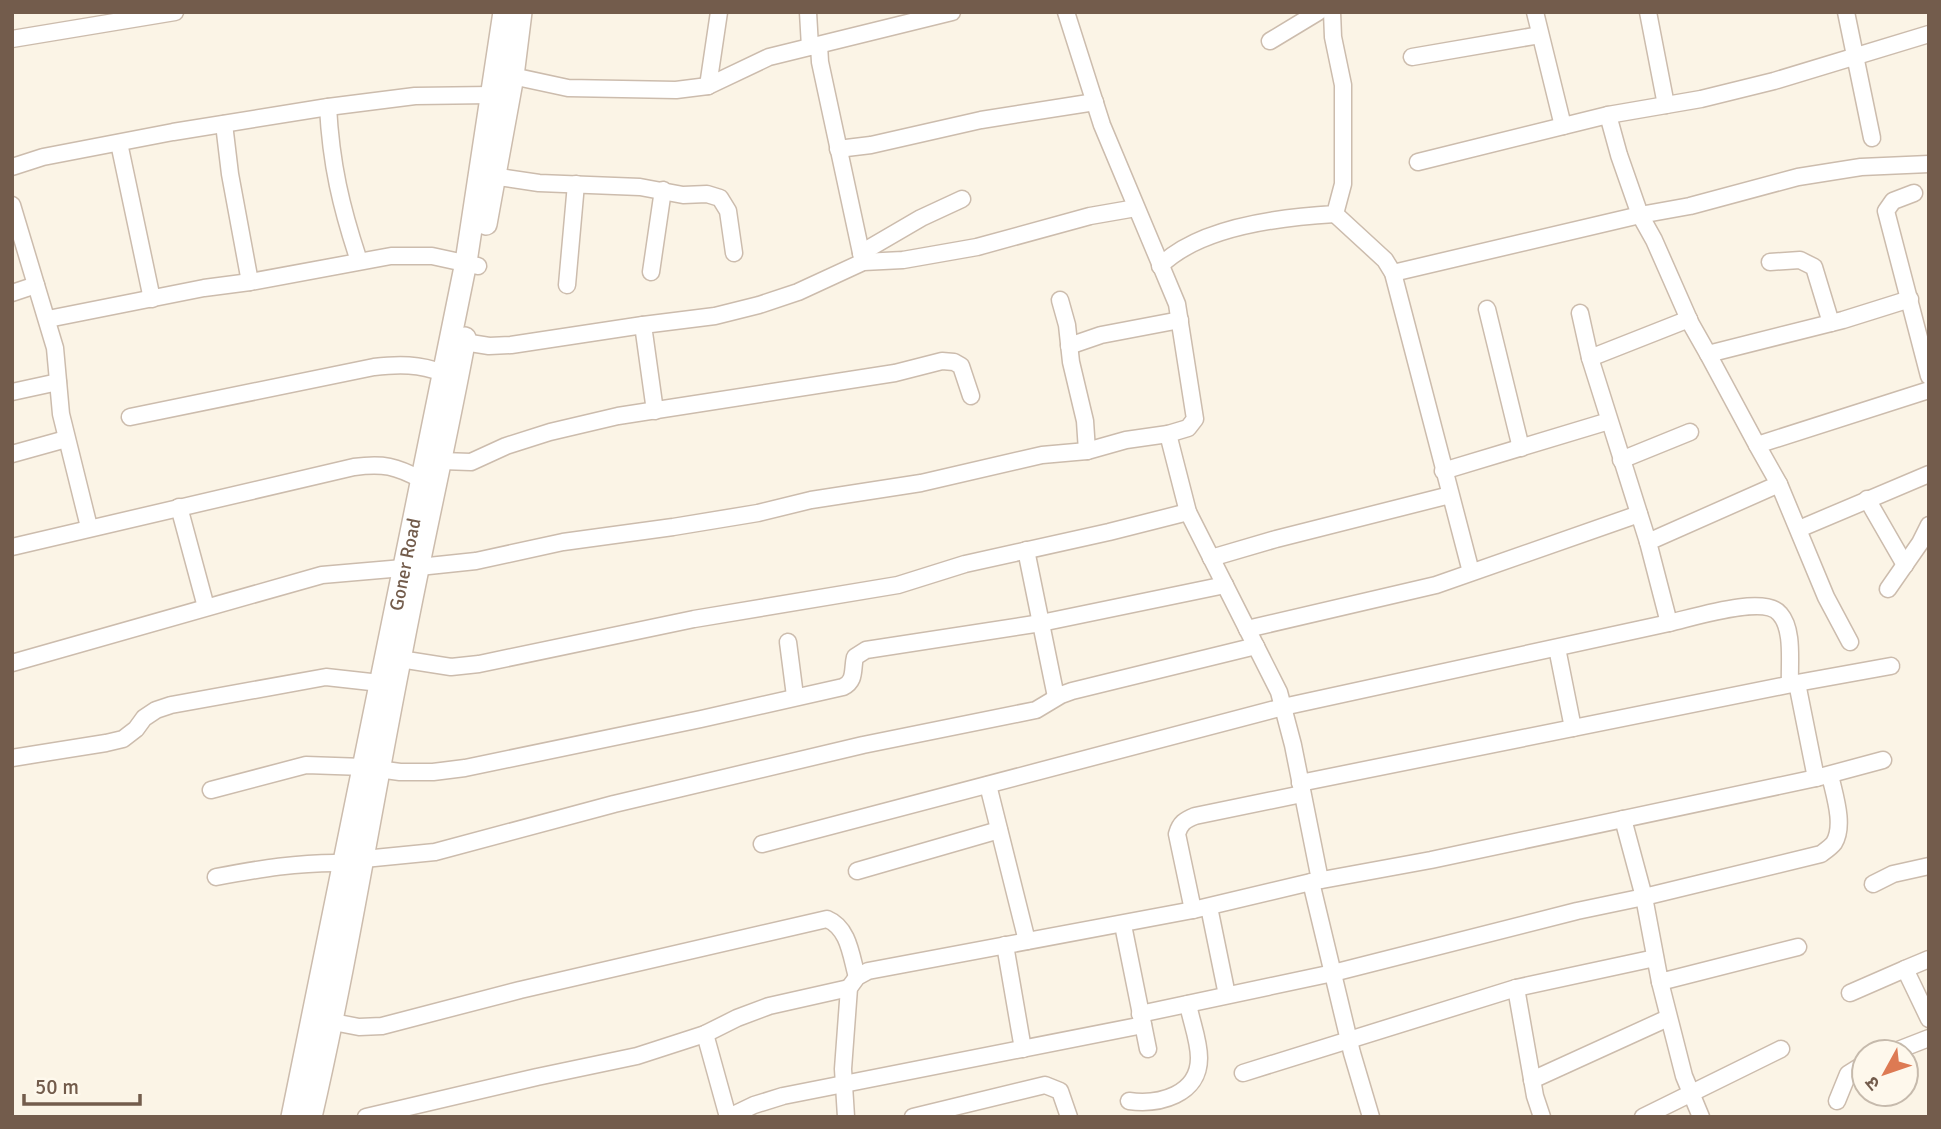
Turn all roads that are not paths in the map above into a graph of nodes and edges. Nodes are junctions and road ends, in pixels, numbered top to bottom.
1 (175, 12) edge
2 (504, 12) edge
3 (521, 12) edge
4 (719, 12) edge
5 (808, 12) edge
6 (953, 12) edge
7 (1066, 12) edge
8 (1318, 12) edge
9 (1332, 12) edge
10 (1535, 12) edge
11 (1648, 12) edge
12 (1846, 12) edge
13 (85, 20) edge
14 (1929, 34) edge
15 (1539, 35) junction
16 (12, 39) edge
17 (1270, 41) dead end
18 (815, 46) junction
19 (1412, 57) dead end
20 (1855, 58) junction
21 (504, 74) junction
22 (708, 86) junction
23 (492, 95) junction
24 (1094, 102) junction
25 (1666, 104) junction
26 (328, 107) junction
27 (1608, 115) junction
28 (224, 124) junction
29 (1563, 126) junction
30 (1871, 138) dead end
31 (119, 143) junction
32 (838, 149) junction
33 (1418, 162) dead end
34 (1929, 164) edge
35 (12, 167) edge
36 (487, 175) junction
37 (576, 184) junction
38 (663, 190) junction
39 (1914, 193) dead end
40 (962, 199) dead end
41 (12, 205) edge
42 (1136, 208) junction
43 (1335, 214) junction
44 (1640, 215) junction
45 (734, 253) dead end
46 (862, 258) junction
47 (359, 261) junction
48 (1770, 262) dead end
49 (472, 264) junction
50 (1160, 266) junction
51 (652, 272) dead end
52 (1394, 273) junction
53 (250, 282) junction
54 (36, 285) junction
55 (567, 285) dead end
56 (12, 293) edge
57 (152, 299) junction
58 (1909, 299) junction
59 (1060, 300) dead end
60 (1487, 309) dead end
61 (1580, 313) dead end
62 (48, 319) junction
63 (1689, 319) junction
64 (1180, 320) junction
65 (1831, 323) junction
66 (643, 325) junction
67 (464, 342) junction
68 (1069, 345) junction
69 (1708, 354) junction
70 (1590, 358) junction
71 (443, 373) junction
72 (1929, 376) edge
73 (58, 382) junction
74 (1929, 390) edge
75 (12, 392) edge
76 (971, 396) dead end
77 (654, 411) junction
78 (130, 417) dead end
79 (1609, 421) junction
80 (1690, 432) dead end
81 (1168, 434) junction
82 (66, 439) junction
83 (1757, 445) junction
84 (1521, 448) junction
85 (1087, 451) junction
86 (12, 454) edge
87 (1621, 460) junction
88 (442, 461) junction
89 (1443, 471) junction
90 (1929, 474) edge
91 (422, 480) junction
92 (1779, 484) junction
93 (1450, 495) junction
94 (1867, 499) junction
95 (179, 507) junction
96 (1188, 512) junction
97 (1639, 514) junction
98 (1929, 525) edge
99 (89, 527) junction
100 (1799, 529) junction
101 (1648, 542) junction
102 (12, 547) edge
103 (1026, 550) junction
104 (1211, 558) junction
105 (1905, 565) junction
106 (411, 567) junction
107 (1471, 572) junction
108 (1225, 585) junction
109 (1888, 589) dead end
110 (206, 607) junction
111 (1041, 623) junction
112 (1669, 623) junction
113 (1247, 629) junction
114 (788, 642) dead end
115 (1850, 642) dead end
116 (1256, 646) junction
117 (1557, 648) junction
118 (400, 659) junction
119 (12, 663) edge
120 (1891, 666) dead end
121 (380, 683) junction
122 (1793, 683) junction
123 (795, 696) junction
124 (1056, 698) junction
125 (1283, 707) junction
126 (1573, 728) junction
127 (12, 758) edge
128 (1883, 760) dead end
129 (372, 768) junction
130 (1823, 777) junction
131 (988, 785) junction
132 (1301, 789) junction
133 (211, 790) dead end
134 (1623, 819) junction
135 (999, 831) junction
136 (761, 844) dead end
137 (354, 861) junction
138 (1929, 866) edge
139 (857, 871) dead end
140 (216, 877) dead end
141 (1315, 881) junction
142 (1873, 884) dead end
143 (1644, 897) junction
144 (1209, 907) junction
145 (1193, 911) junction
146 (1124, 925) junction
147 (1027, 941) junction
148 (1005, 945) junction
149 (1798, 947) dead end
150 (1655, 958) junction
151 (1929, 959) edge
152 (1905, 969) junction
153 (1333, 973) junction
154 (1660, 982) junction
155 (853, 983) junction
156 (1516, 988) junction
157 (1850, 993) dead end
158 (1227, 995) junction
159 (1188, 1004) junction
160 (1668, 1018) junction
161 (1929, 1019) edge
162 (1142, 1020) junction
163 (332, 1022) junction
164 (705, 1034) junction
165 (1349, 1039) junction
166 (1023, 1049) junction
167 (1148, 1049) dead end
168 (1781, 1049) dead end
169 (1243, 1073) dead end
170 (1850, 1073) edge
171 (1532, 1080) junction
172 (844, 1084) junction
173 (1692, 1095) junction
174 (1129, 1101) dead end
175 (1837, 1101) dead end
176 (981, 1109) edge
177 (292, 1117) edge
178 (311, 1117) edge
179 (366, 1117) edge
180 (728, 1117) edge
181 (846, 1117) edge
182 (913, 1117) edge
183 (1069, 1117) edge
184 (1371, 1117) edge
185 (1542, 1117) edge
186 (1643, 1117) edge
187 (1701, 1117) edge

1 - 13 street
2 - 21 street, Goner Road
3 - 21 street, Goner Road
4 - 22 street
5 - 18 street
6 - 18 street
7 - 24 street
8 - 17 street
9 - 43 street
10 - 15 street
11 - 25 street
12 - 20 street
13 - 16 street
14 - 20 street
15 - 19 street
15 - 29 street
18 - 22 street
18 - 32 street
20 - 25 street
20 - 30 street
21 - 22 street
21 - 23 street, Goner Road
21 - 36 street, Goner Road
23 - 26 street
23 - 36 street, Goner Road
24 - 32 street
24 - 42 street
25 - 27 street
26 - 28 street
26 - 47 street
27 - 29 street
27 - 44 street
28 - 31 street
28 - 53 street
29 - 33 street
31 - 35 street
31 - 57 street
32 - 46 street
34 - 44 street
36 - 37 street
36 - 49 street, Goner Road
37 - 38 street
37 - 55 street
38 - 45 street
38 - 51 street
39 - 58 street
40 - 46 street
41 - 54 street
42 - 46 street
42 - 50 street
43 - 50 street
43 - 52 street
44 - 52 street
44 - 63 street
46 - 66 street
47 - 49 street
47 - 53 street
48 - 65 street
49 - 67 street, Goner Road
49 - 71 street, Goner Road
50 - 64 street
52 - 89 street
53 - 57 street
54 - 56 street
54 - 62 street
57 - 62 street
58 - 65 street
58 - 72 street
59 - 68 street
60 - 84 street
61 - 70 street
62 - 73 street
63 - 69 street
63 - 70 street
64 - 68 street
64 - 81 street
65 - 69 street
66 - 67 street
66 - 77 street
67 - 88 street, Goner Road
68 - 85 street
69 - 83 street
70 - 79 street
71 - 78 street
71 - 91 street, Goner Road
73 - 75 street
73 - 82 street
74 - 83 street
76 - 77 street
77 - 88 street
79 - 84 street
79 - 87 street
80 - 87 street
81 - 85 street
81 - 96 street
82 - 86 street
82 - 99 street
83 - 92 street
84 - 89 street
85 - 106 street
87 - 97 street
88 - 106 street, Goner Road
89 - 93 street
90 - 94 street
91 - 95 street
91 - 106 street, Goner Road
92 - 100 street
92 - 101 street
93 - 104 street
93 - 107 street
94 - 100 street
94 - 105 street
95 - 99 street
95 - 110 street
96 - 103 street
96 - 104 street
97 - 101 street
97 - 107 street
98 - 105 street
99 - 102 street
100 - 115 street
101 - 112 street
103 - 111 street
103 - 118 street
104 - 108 street
105 - 109 street
106 - 110 street
106 - 118 street, Goner Road
106 - 121 street, Goner Road
107 - 113 street
108 - 111 street
108 - 113 street
110 - 119 street
111 - 123 street
111 - 124 street
112 - 117 street
112 - 122 street
113 - 116 street
114 - 123 street
116 - 124 street
116 - 125 street
117 - 125 street
117 - 126 street
118 - 129 street, Goner Road
120 - 122 street
121 - 127 street
121 - 129 street, Goner Road
122 - 126 street
122 - 130 street
123 - 129 street
124 - 137 street
125 - 131 street
125 - 132 street
126 - 132 street
128 - 130 street
129 - 133 street
129 - 137 street, Goner Road
130 - 134 street
130 - 143 street
131 - 135 street
131 - 136 street
132 - 141 street
132 - 145 street
134 - 141 street
134 - 143 street
135 - 139 street
135 - 147 street
137 - 140 street
137 - 163 street, Goner Road
137 - 177 street, Goner Road
138 - 142 street
141 - 144 street
141 - 153 street
143 - 150 street
143 - 153 street
144 - 145 street
144 - 158 street
145 - 146 street
146 - 147 street
146 - 162 street
147 - 148 street
148 - 155 street
148 - 166 street
149 - 154 street
150 - 154 street
150 - 156 street
151 - 152 street
152 - 157 street
152 - 161 street
153 - 158 street
153 - 165 street
154 - 160 street
155 - 163 street
155 - 164 street
155 - 172 street
156 - 165 street
156 - 171 street
158 - 159 street
159 - 162 street
159 - 174 street
160 - 171 street
160 - 173 street
162 - 166 street
162 - 167 street
163 - 178 street, Goner Road
164 - 179 street
164 - 180 street
165 - 169 street
165 - 184 street
166 - 172 street
168 - 173 street
170 - 175 street
171 - 185 street
172 - 180 street
172 - 181 street
173 - 186 street
173 - 187 street
176 - 182 street
176 - 183 street

